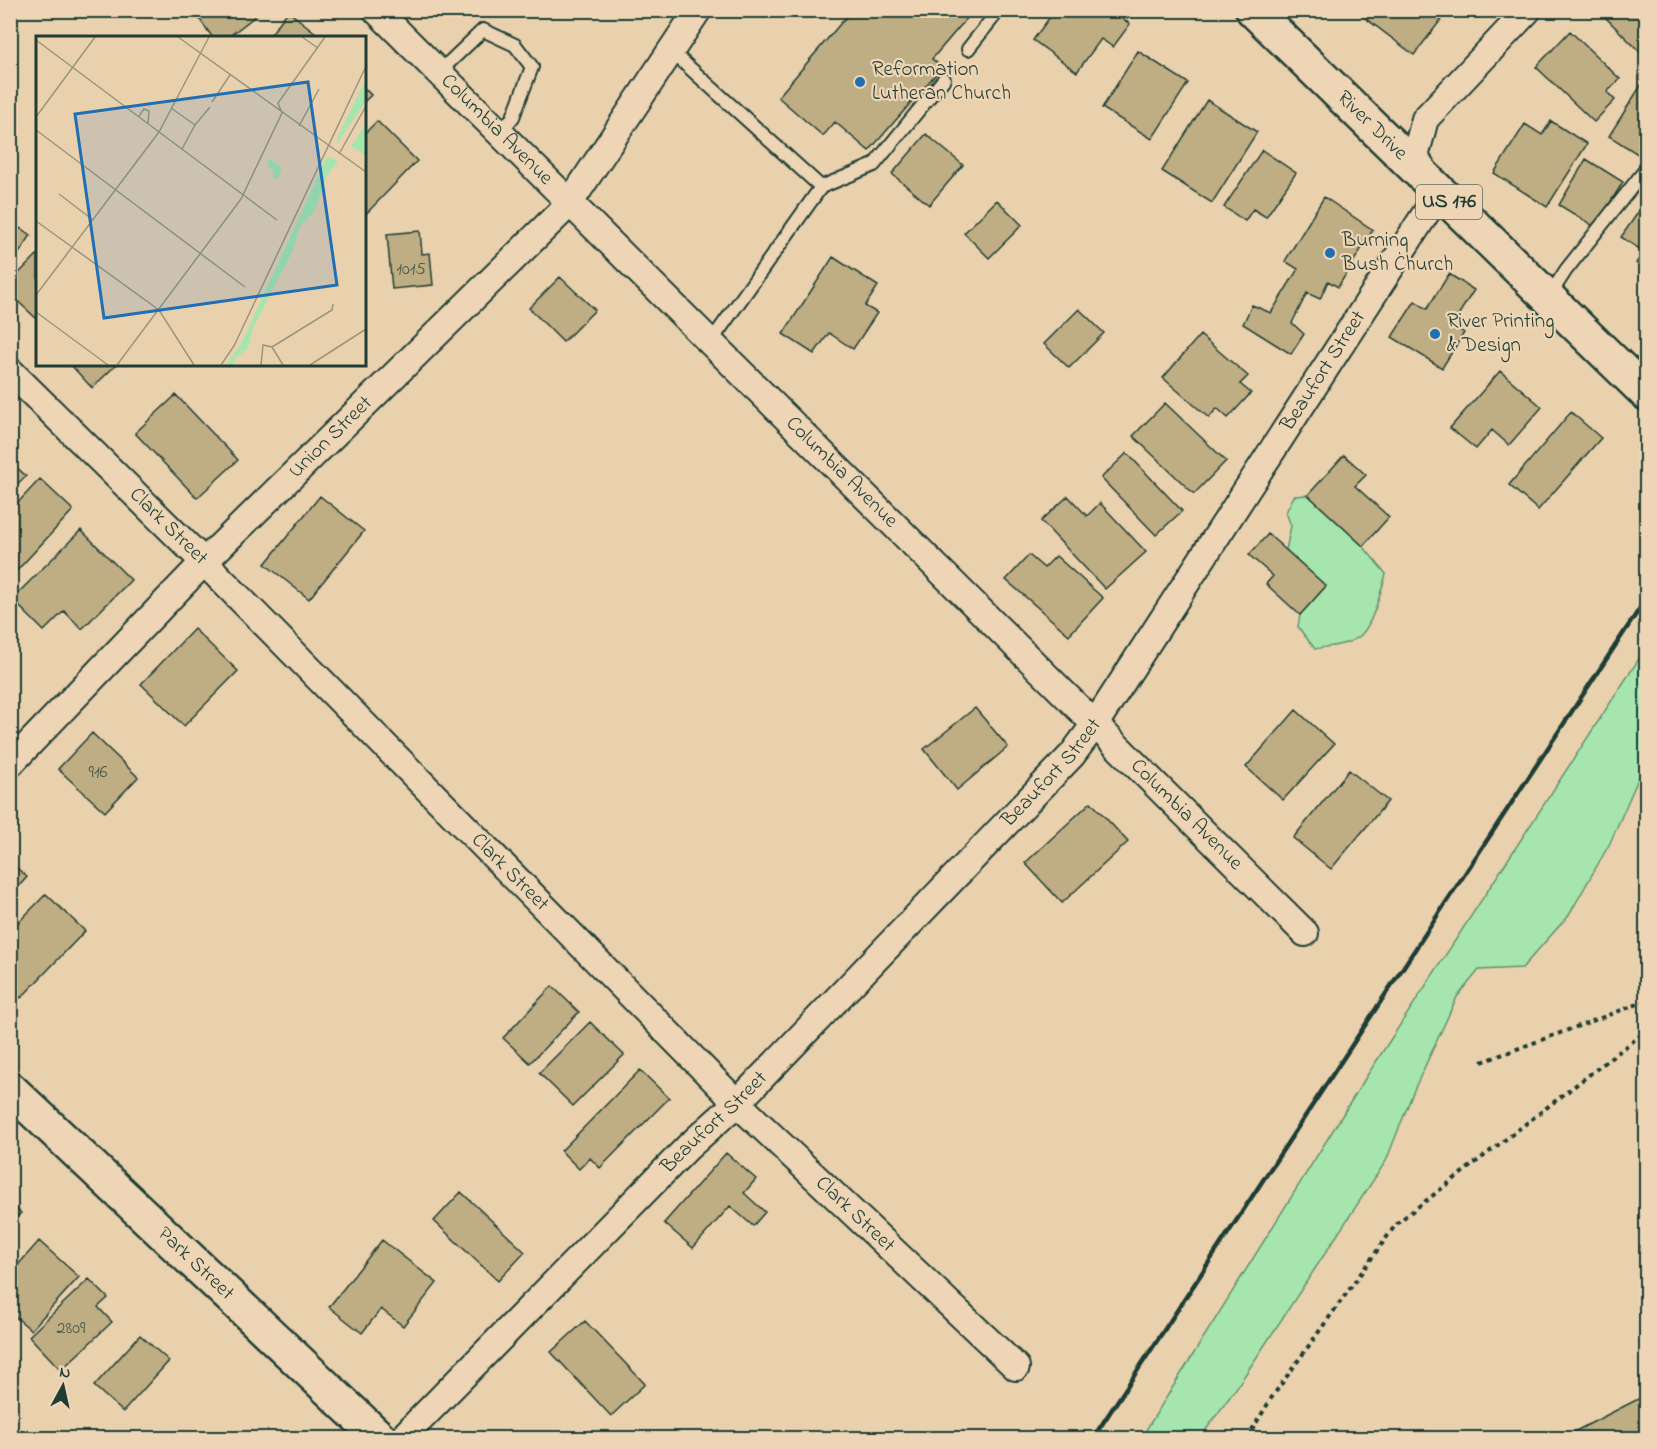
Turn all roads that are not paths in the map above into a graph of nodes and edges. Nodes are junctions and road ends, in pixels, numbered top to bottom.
1 (376, 10) edge
2 (698, 10) edge
3 (999, 10) edge
4 (1253, 10) edge
5 (1528, 10) edge
6 (968, 49) dead end
7 (670, 51) junction
8 (438, 73) junction
9 (944, 79) dead end
10 (499, 134) junction
11 (1647, 168) edge
12 (821, 187) junction
13 (1439, 193) junction
14 (569, 204) junction
15 (1547, 298) junction
16 (710, 343) junction
17 (10, 370) edge
18 (1647, 393) edge
19 (204, 562) junction
20 (1095, 724) junction
21 (14, 755) edge
22 (1305, 933) dead end
23 (10, 1089) edge
24 (737, 1103) junction
25 (1016, 1367) dead end
26 (380, 1438) edge
27 (402, 1438) edge

1 - 8 street, Columbia Avenue
2 - 7 street, Union Street
3 - 6 lane
4 - 13 main road, River Drive / US 176
5 - 13 street
7 - 12 lane
7 - 14 street, Union Street
8 - 10 street, Columbia Avenue
8 - 10 lane
9 - 12 lane
10 - 14 street, Columbia Avenue
11 - 15 lane
12 - 16 lane
13 - 15 main road, River Drive / US 176
13 - 20 street, Beaufort Street
14 - 16 street, Columbia Avenue
14 - 19 street, Union Street
15 - 18 main road, River Drive / US 176
16 - 20 street, Columbia Avenue
17 - 19 street, Clark Street
19 - 21 street, Union Street
19 - 24 street, Clark Street
20 - 22 street, Columbia Avenue
20 - 24 street, Beaufort Street
23 - 26 main road, Park Street
24 - 25 street, Clark Street
24 - 27 street, Beaufort Street

